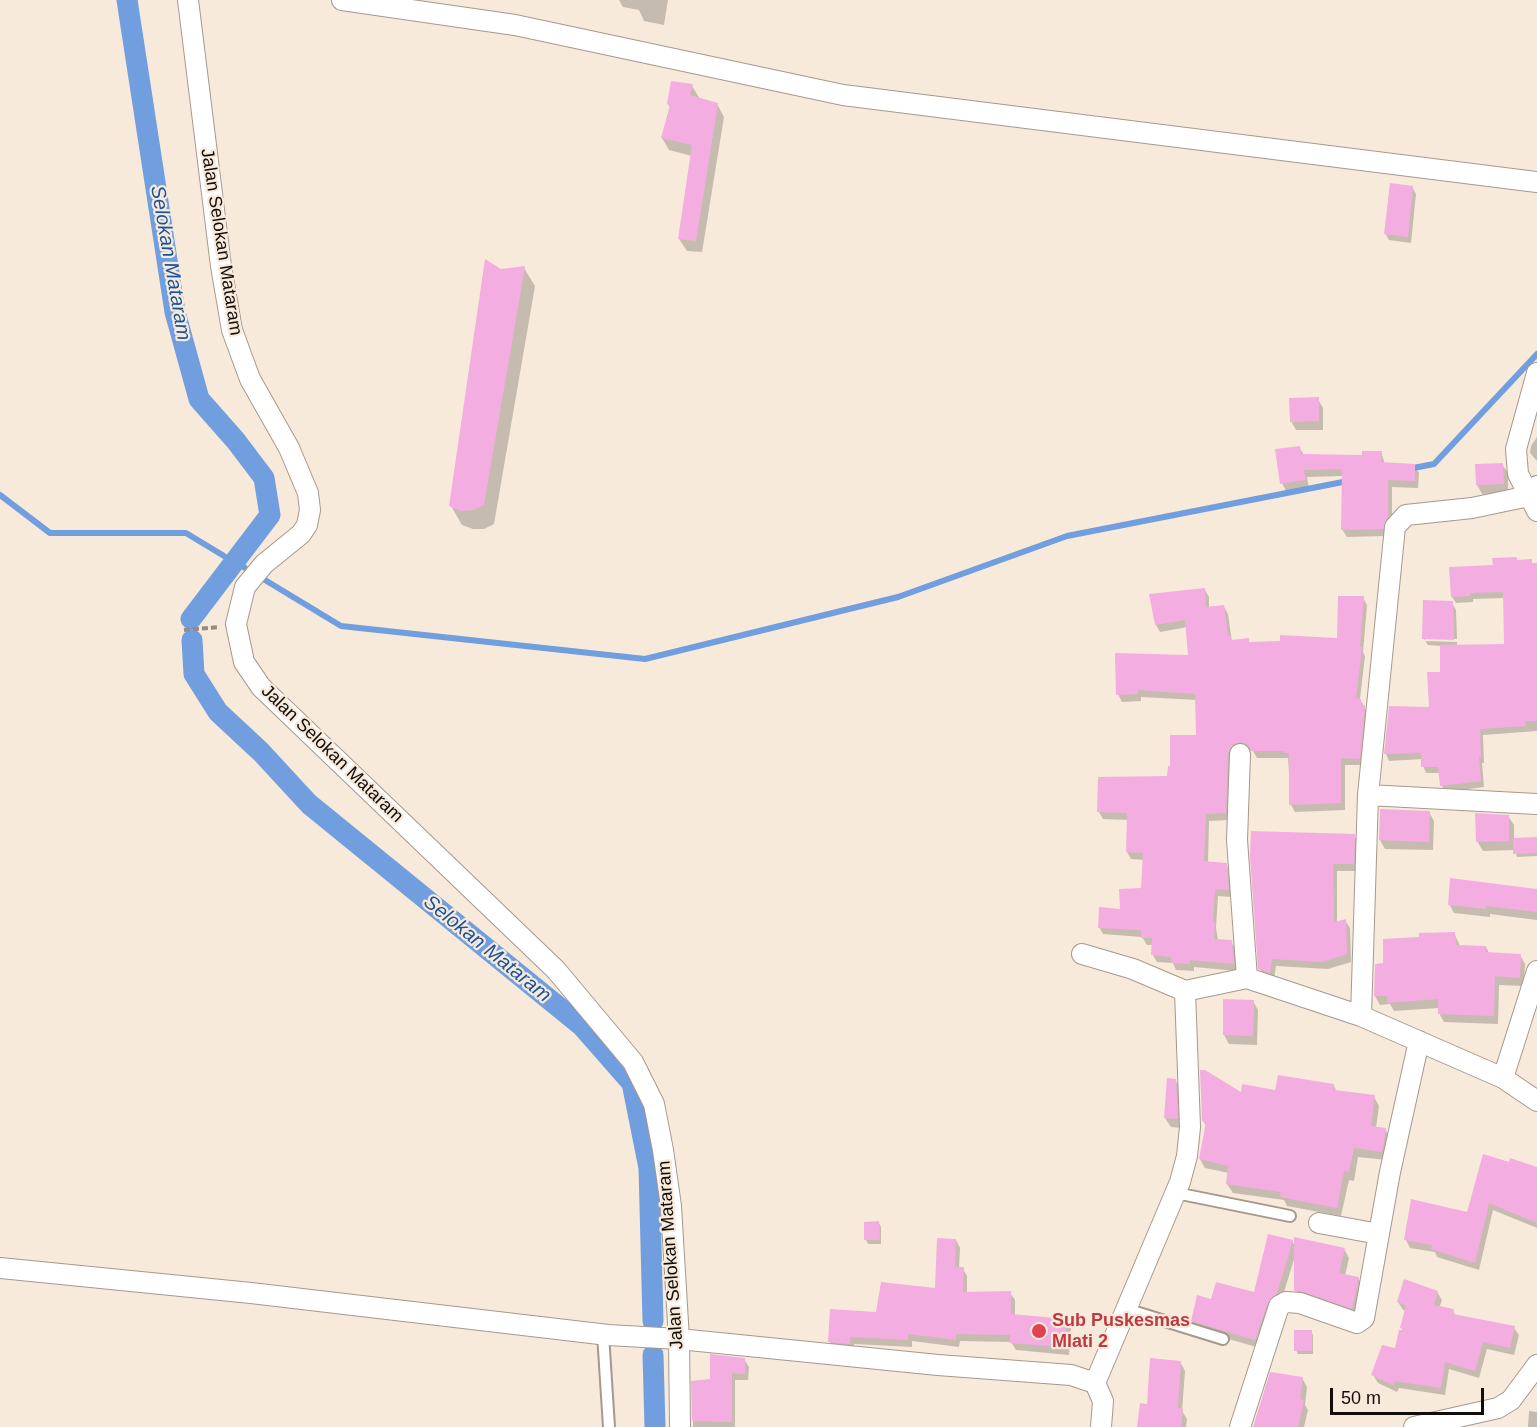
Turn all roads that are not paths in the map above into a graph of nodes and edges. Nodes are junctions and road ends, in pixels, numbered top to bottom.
1 (188, 0) edge
2 (342, 0) edge
3 (1537, 182) edge
4 (1537, 373) edge
5 (1534, 498) edge
6 (1240, 754) dead end
7 (1368, 795) junction
8 (1537, 804) edge
9 (1082, 954) dead end
10 (1537, 971) edge
11 (1246, 978) junction
12 (1185, 991) junction
13 (1361, 1016) junction
14 (1419, 1041) junction
15 (1503, 1078) junction
16 (1537, 1101) edge
17 (1176, 1193) junction
18 (1290, 1216) dead end
19 (1319, 1223) dead end
20 (1379, 1233) junction
21 (0, 1268) edge
22 (1126, 1309) junction
23 (606, 1334) junction
24 (679, 1339) junction
25 (1223, 1339) dead end
26 (1537, 1365) edge
27 (1095, 1383) junction
28 (609, 1427) edge
29 (681, 1427) edge
30 (1101, 1427) edge
31 (1240, 1427) edge
32 (1414, 1427) edge

1 - 24 street, Jalan Selokan Mataram
2 - 3 street
4 - 5 street
5 - 7 street
6 - 11 street
7 - 8 street
7 - 13 street
9 - 12 street
10 - 15 street
11 - 12 street
11 - 13 street
12 - 17 street
13 - 14 street
14 - 15 street
14 - 20 street
15 - 16 street
17 - 18 lane
17 - 22 street
19 - 20 street
20 - 31 street
21 - 23 street
22 - 25 lane
22 - 27 street
23 - 24 street
23 - 28 lane
24 - 27 street
24 - 29 street, Jalan Selokan Mataram
26 - 32 street
27 - 30 street

